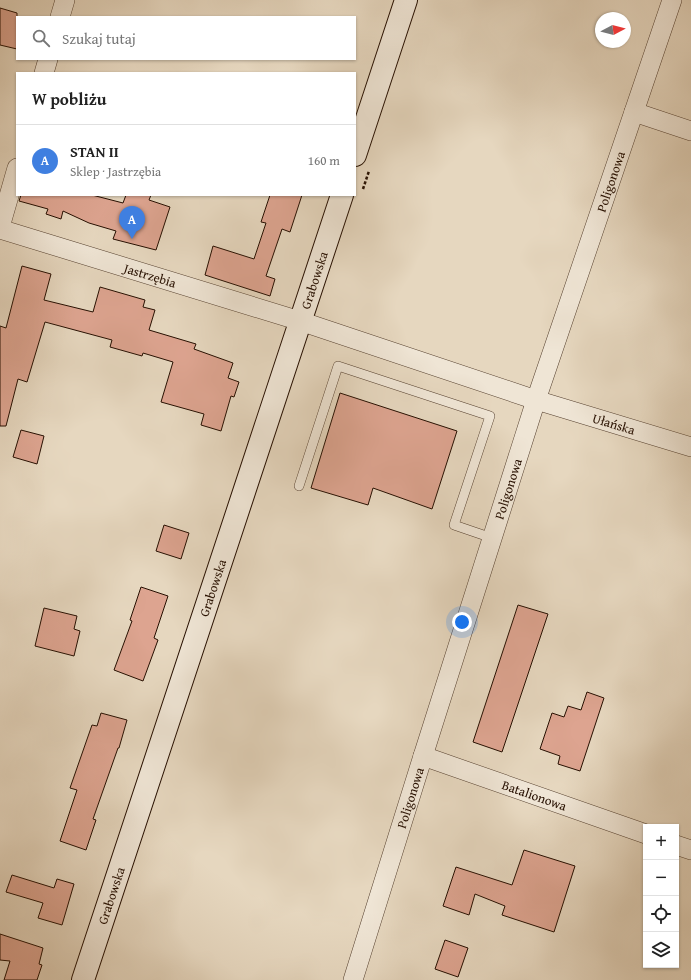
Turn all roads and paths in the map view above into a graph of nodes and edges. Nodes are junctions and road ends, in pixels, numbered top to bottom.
1 (65, 0) edge
2 (406, 0) edge
3 (672, 0) edge
4 (60, 16) edge
5 (48, 60) edge
6 (44, 72) edge
7 (634, 112) junction
8 (691, 131) edge
9 (356, 152) edge
10 (16, 172) edge
11 (342, 196) edge
12 (0, 228) edge
13 (300, 321) junction
14 (536, 400) junction
15 (691, 447) edge
16 (299, 486) dead end
17 (492, 538) junction
18 (423, 756) junction
19 (643, 833) edge
20 (679, 846) edge
21 (691, 850) edge
22 (82, 980) edge
23 (353, 980) edge

1 - 4 street
2 - 9 street
3 - 7 street, Poligonowa
5 - 6 street
7 - 8 street
7 - 14 street, Poligonowa
10 - 12 street
11 - 13 street, Grabowska
12 - 13 street, Jastrzębia
13 - 14 street, Jastrzębia
13 - 22 street, Grabowska
14 - 15 street, Ułańska
14 - 17 street, Poligonowa
16 - 17 lane
17 - 18 street, Poligonowa
18 - 19 street, Batalionowa
18 - 23 street, Poligonowa
20 - 21 street

